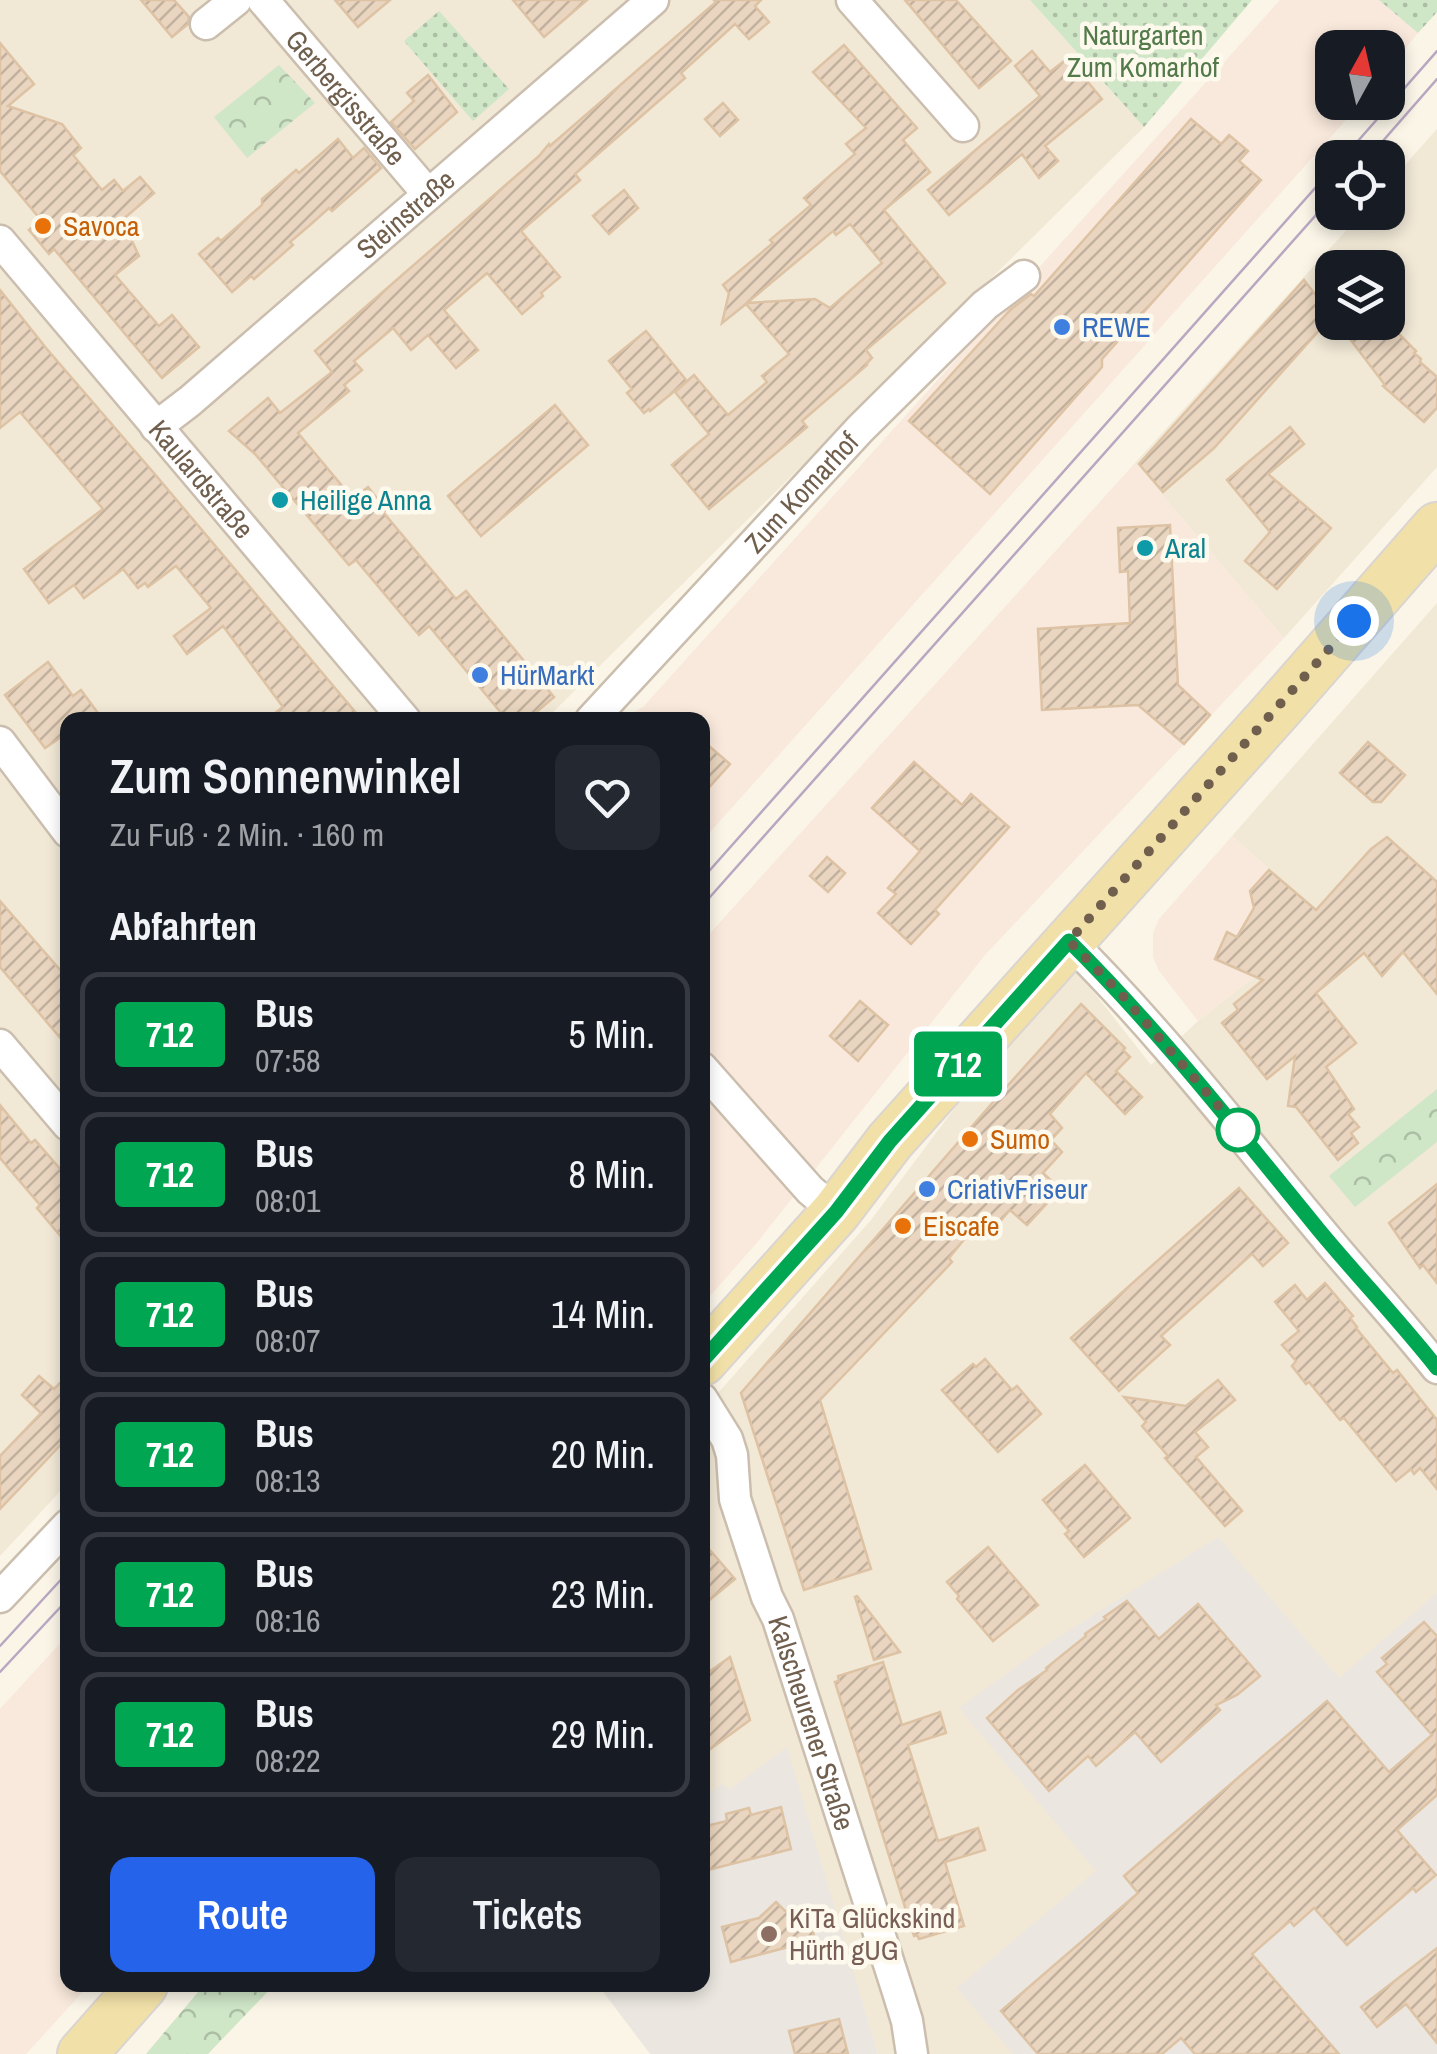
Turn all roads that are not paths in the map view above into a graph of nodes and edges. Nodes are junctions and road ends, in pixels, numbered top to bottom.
1 (236, 0) edge
2 (262, 0) edge
3 (652, 0) edge
4 (852, 0) edge
5 (206, 24) dead end
6 (963, 126) dead end
7 (428, 194) junction
8 (0, 241) edge
9 (1024, 276) dead end
10 (156, 428) junction
11 (1437, 526) edge
12 (398, 712) edge
13 (598, 712) edge
14 (0, 742) edge
15 (60, 821) edge
16 (1069, 941) junction
17 (0, 1045) edge
18 (710, 1077) edge
19 (60, 1115) edge
20 (836, 1212) junction
21 (710, 1353) edge
22 (1437, 1368) edge
23 (710, 1412) edge
24 (60, 1533) edge
25 (0, 1597) edge
26 (137, 1992) edge
27 (82, 2054) edge
28 (912, 2054) edge

1 - 5 street
2 - 7 street, Gerbergisstraße
3 - 7 street, Steinstraße
4 - 6 street
7 - 10 street, Steinstraße
8 - 10 street, Kaulardstraße
9 - 13 street, Zum Komarhof
10 - 12 street, Kaulardstraße
11 - 16 main road
14 - 15 street
16 - 20 main road
16 - 22 street
17 - 19 street
18 - 20 street
20 - 21 main road
23 - 28 street, Kalscheurener Straße
24 - 25 street
26 - 27 main road

